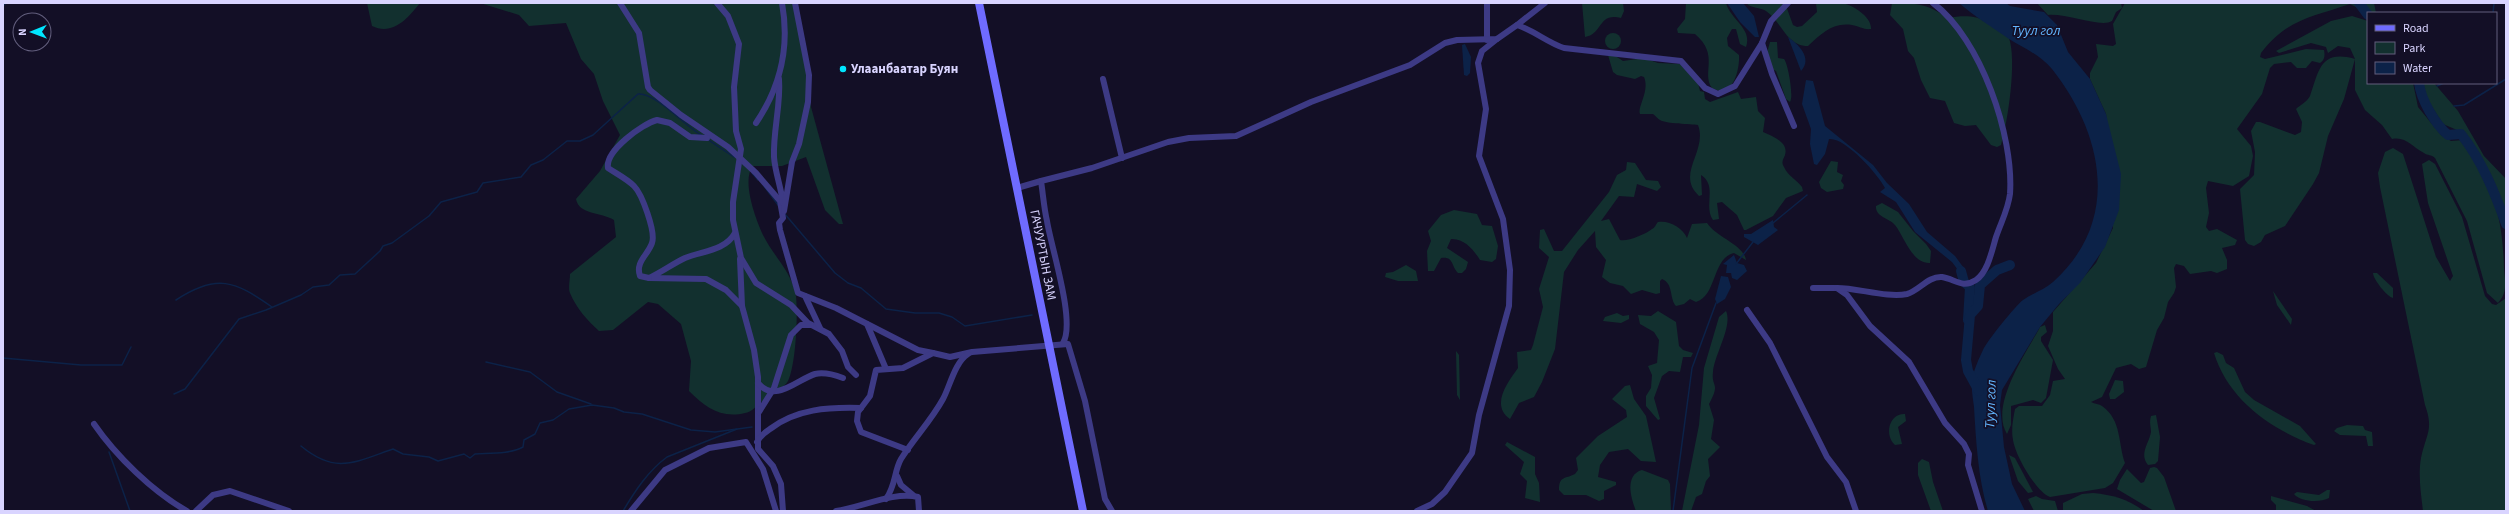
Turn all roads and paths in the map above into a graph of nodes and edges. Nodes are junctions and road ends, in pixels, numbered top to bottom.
1 (620, 3) edge
2 (717, 3) edge
3 (782, 3) edge
4 (795, 3) edge
5 (978, 3) edge
6 (1487, 3) edge
7 (1545, 3) edge
8 (1788, 3) edge
9 (1933, 3) edge
10 (1517, 25) junction
11 (1497, 39) junction
12 (1487, 40) junction
13 (1762, 43) junction
14 (779, 78) junction
15 (1103, 79) dead end
16 (756, 123) dead end
17 (1794, 126) dead end
18 (707, 138) dead end
19 (1122, 158) junction
20 (740, 160) junction
21 (1041, 181) junction
22 (1017, 188) junction
23 (783, 216) junction
24 (735, 233) junction
25 (737, 248) junction
26 (649, 278) junction
27 (1813, 288) dead end
28 (1837, 288) junction
29 (805, 296) junction
30 (742, 306) junction
31 (1746, 310) dead end
32 (867, 324) junction
33 (813, 326) junction
34 (820, 328) junction
35 (1063, 343) junction
36 (1048, 345) junction
37 (972, 352) junction
38 (933, 353) junction
39 (886, 369) junction
40 (856, 375) dead end
41 (844, 378) dead end
42 (758, 384) junction
43 (773, 391) junction
44 (861, 408) junction
45 (759, 412) junction
46 (94, 424) dead end
47 (757, 444) junction
48 (908, 450) junction
49 (896, 475) junction
50 (913, 495) junction
51 (886, 499) junction
52 (845, 510) edge
53 (187, 511) edge
54 (196, 511) edge
55 (289, 511) edge
56 (631, 511) edge
57 (776, 511) edge
58 (784, 511) edge
59 (836, 511) edge
60 (919, 511) edge
61 (1083, 511) edge
62 (1112, 511) edge
63 (1417, 511) edge
64 (1856, 511) edge
65 (1982, 511) edge

1 - 20 street
2 - 20 street
3 - 14 street
4 - 23 street
5 - 22 main road, ГАЧУУРТЫН ЗАМ
6 - 12 street
7 - 10 street
8 - 13 street
9 - 28 street
10 - 11 street
10 - 13 street
11 - 12 street
11 - 63 street
12 - 19 street
13 - 17 street
14 - 16 street
14 - 23 street
15 - 19 street
18 - 26 street
19 - 21 street
20 - 23 street
20 - 24 street
21 - 22 street
21 - 35 street
22 - 36 main road, ГАЧУУРТЫН ЗАМ
23 - 29 street
24 - 25 street
24 - 26 street
25 - 30 street
25 - 33 street
26 - 30 street
27 - 28 street
28 - 65 street
29 - 32 street
29 - 34 street
30 - 42 street
31 - 64 street
32 - 38 street
32 - 39 street
33 - 34 street
33 - 43 street
34 - 40 street
35 - 36 street
35 - 62 street
36 - 37 street
36 - 61 main road, ГАЧУУРТЫН ЗАМ
37 - 38 street
37 - 48 street
38 - 39 street
39 - 44 street
41 - 43 street
42 - 43 street
42 - 45 street
43 - 45 street
44 - 47 street
44 - 48 street
45 - 47 street
46 - 53 street
47 - 58 street
48 - 49 street
49 - 50 street
49 - 51 street
50 - 51 street
50 - 60 street
51 - 52 street
52 - 59 street
54 - 55 street
56 - 57 street

